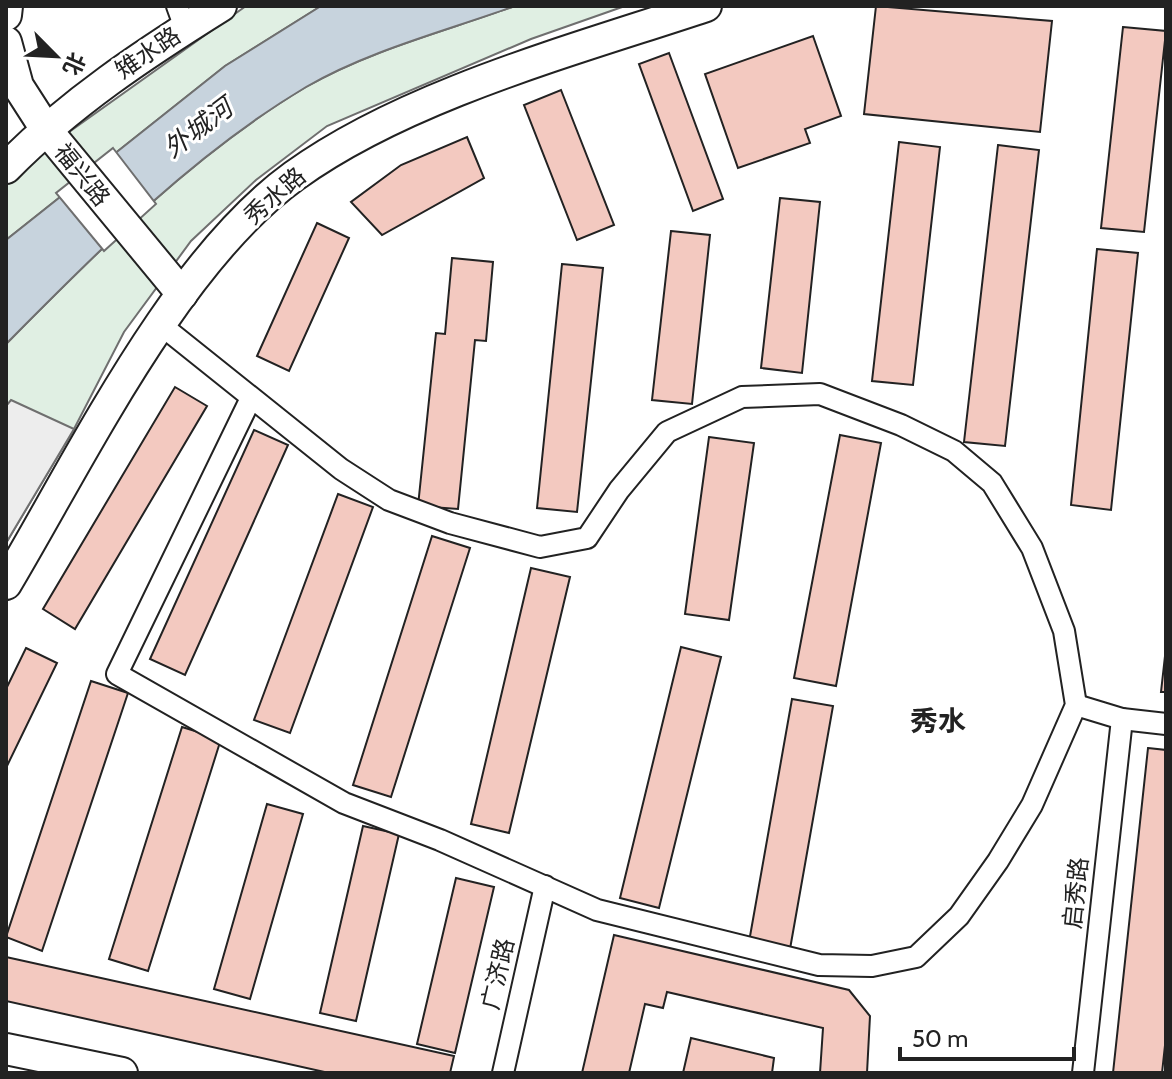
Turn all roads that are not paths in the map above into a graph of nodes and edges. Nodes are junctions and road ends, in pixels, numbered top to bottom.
1 (7, 6) edge
2 (221, 6) edge
3 (706, 6) edge
4 (6, 15) edge
5 (181, 17) edge
6 (6, 42) edge
7 (54, 140) junction
8 (6, 168) edge
9 (182, 294) junction
10 (161, 325) junction
11 (251, 398) junction
12 (6, 584) edge
13 (1076, 705) junction
14 (1122, 719) junction
15 (1166, 724) edge
16 (545, 886) junction
17 (6, 1049) edge
18 (122, 1073) edge
19 (503, 1073) edge
20 (1083, 1073) edge

1 - 4 street
2 - 5 street, 雉水路
3 - 9 street, 秀水路
5 - 7 street, 雉水路
6 - 7 street, 福兴路
7 - 8 street, 雉水路
7 - 9 street, 福兴路
9 - 10 street, 秀水路
10 - 11 street
10 - 12 street, 秀水路
11 - 13 street
11 - 16 street
13 - 14 street
13 - 16 street
14 - 15 street
14 - 20 street, 启秀路
16 - 19 street, 广济路
17 - 18 street

